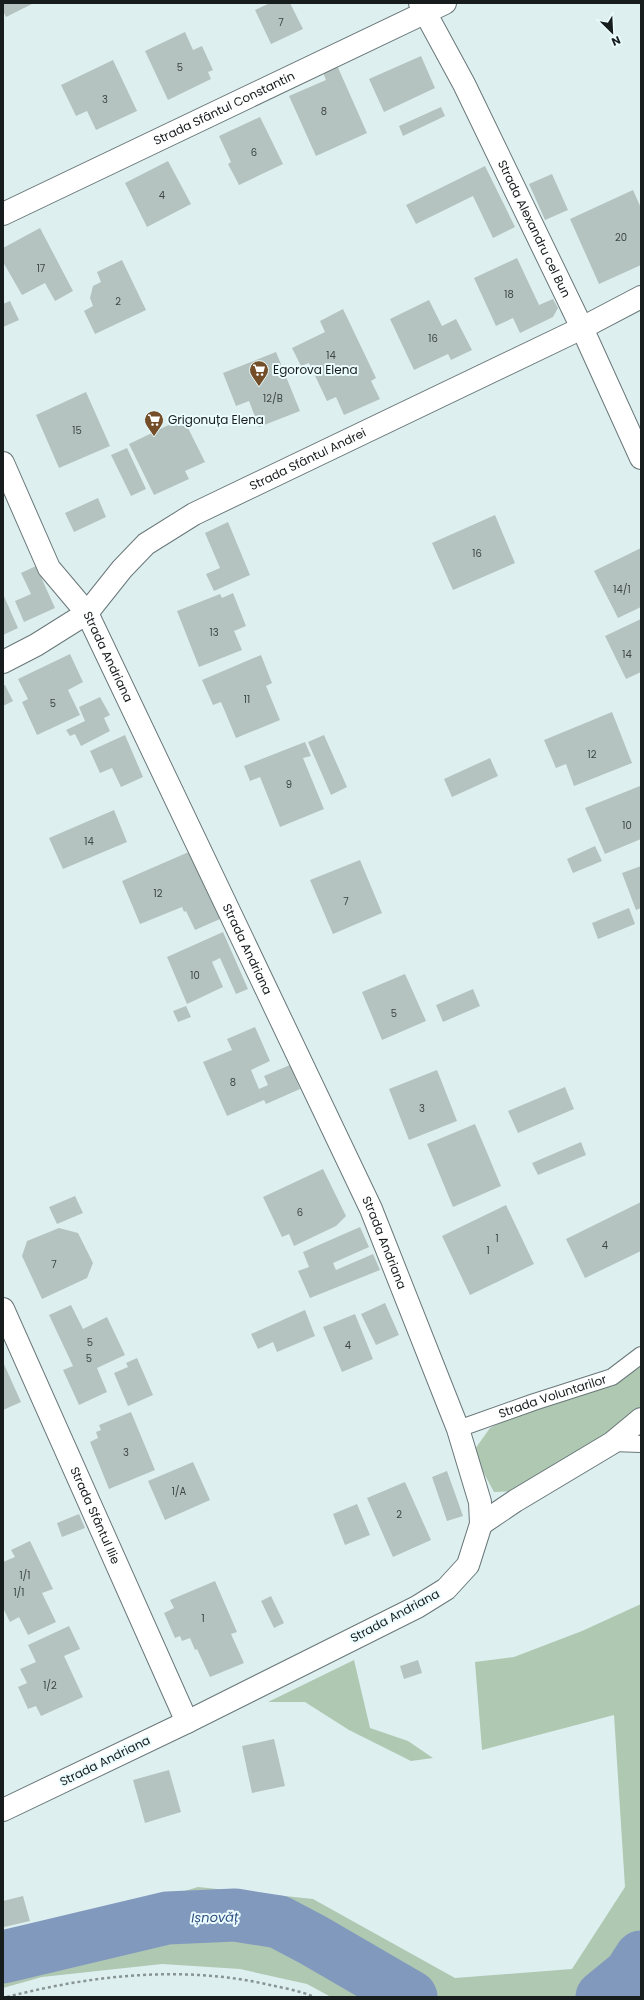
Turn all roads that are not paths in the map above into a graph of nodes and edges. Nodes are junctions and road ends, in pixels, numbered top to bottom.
1 (445, 3) edge
2 (422, 8) edge
3 (3, 214) edge
4 (641, 297) edge
5 (582, 328) junction
6 (641, 458) edge
7 (3, 463) edge
8 (87, 613) junction
9 (3, 662) edge
10 (3, 1309) edge
11 (641, 1355) edge
12 (641, 1419) edge
13 (458, 1429) junction
14 (612, 1443) junction
15 (641, 1444) edge
16 (482, 1524) junction
17 (187, 1722) junction
18 (3, 1810) edge

1 - 2 street, Strada Sfântul Constantin
2 - 3 street, Strada Sfântul Constantin
2 - 5 street, Strada Alexandru cel Bun
4 - 5 street, Strada Sfântul Andrei
5 - 6 street, Strada Alexandru cel Bun
5 - 8 street, Strada Sfântul Andrei
7 - 8 street, Strada Andriana
8 - 9 street, Strada Sfântul Andrei
8 - 13 street, Strada Andriana
10 - 17 street, Strada Sfântul Ilie
11 - 13 lane, Strada Voluntarilor
12 - 14 street
13 - 16 street, Strada Andriana
14 - 15 lane
14 - 16 street
16 - 17 street, Strada Andriana
17 - 18 street, Strada Andriana

